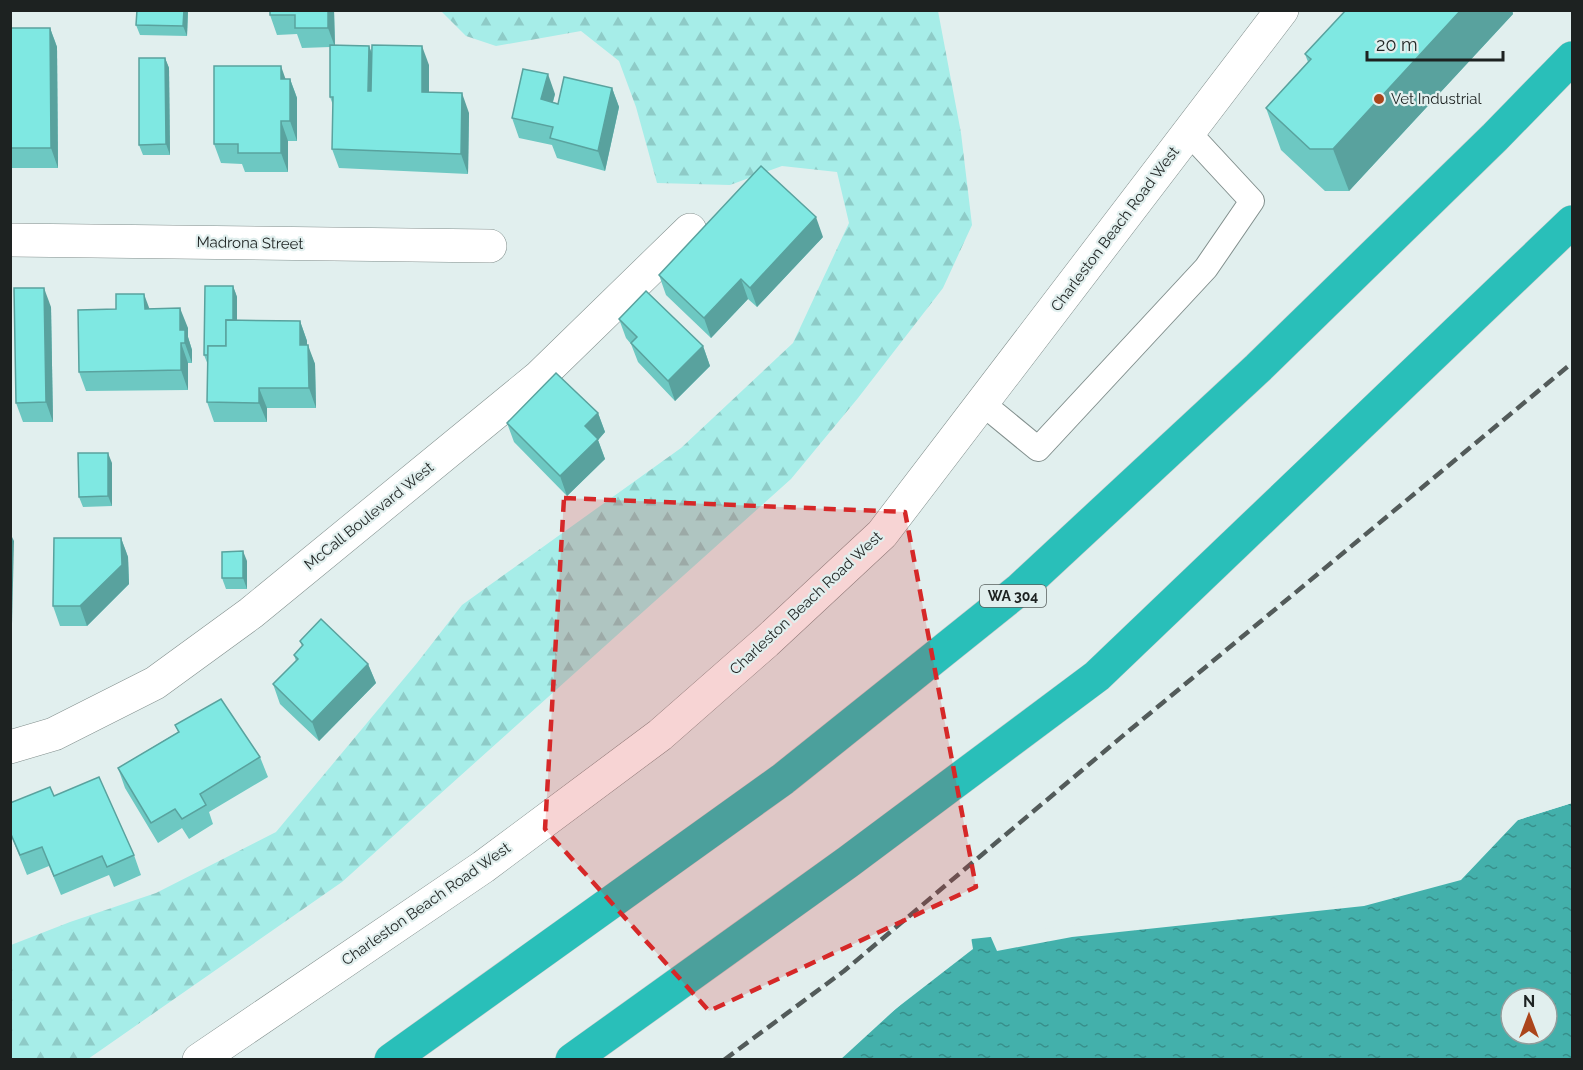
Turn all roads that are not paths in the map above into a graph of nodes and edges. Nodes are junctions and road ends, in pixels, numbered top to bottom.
1 (1282, 10) edge
2 (1572, 58) edge
3 (1189, 133) junction
4 (1572, 222) edge
5 (690, 230) dead end
6 (10, 240) edge
7 (490, 246) dead end
8 (982, 403) junction
9 (10, 747) edge
10 (199, 1059) edge
11 (391, 1059) edge
12 (572, 1059) edge

1 - 3 main road, Charleston Beach Road West
2 - 11 highway, WA 304
3 - 8 main road, Charleston Beach Road West
3 - 8 lane
4 - 12 highway
5 - 9 main road, McCall Boulevard West
6 - 7 main road, Madrona Street
8 - 10 main road, Charleston Beach Road West

